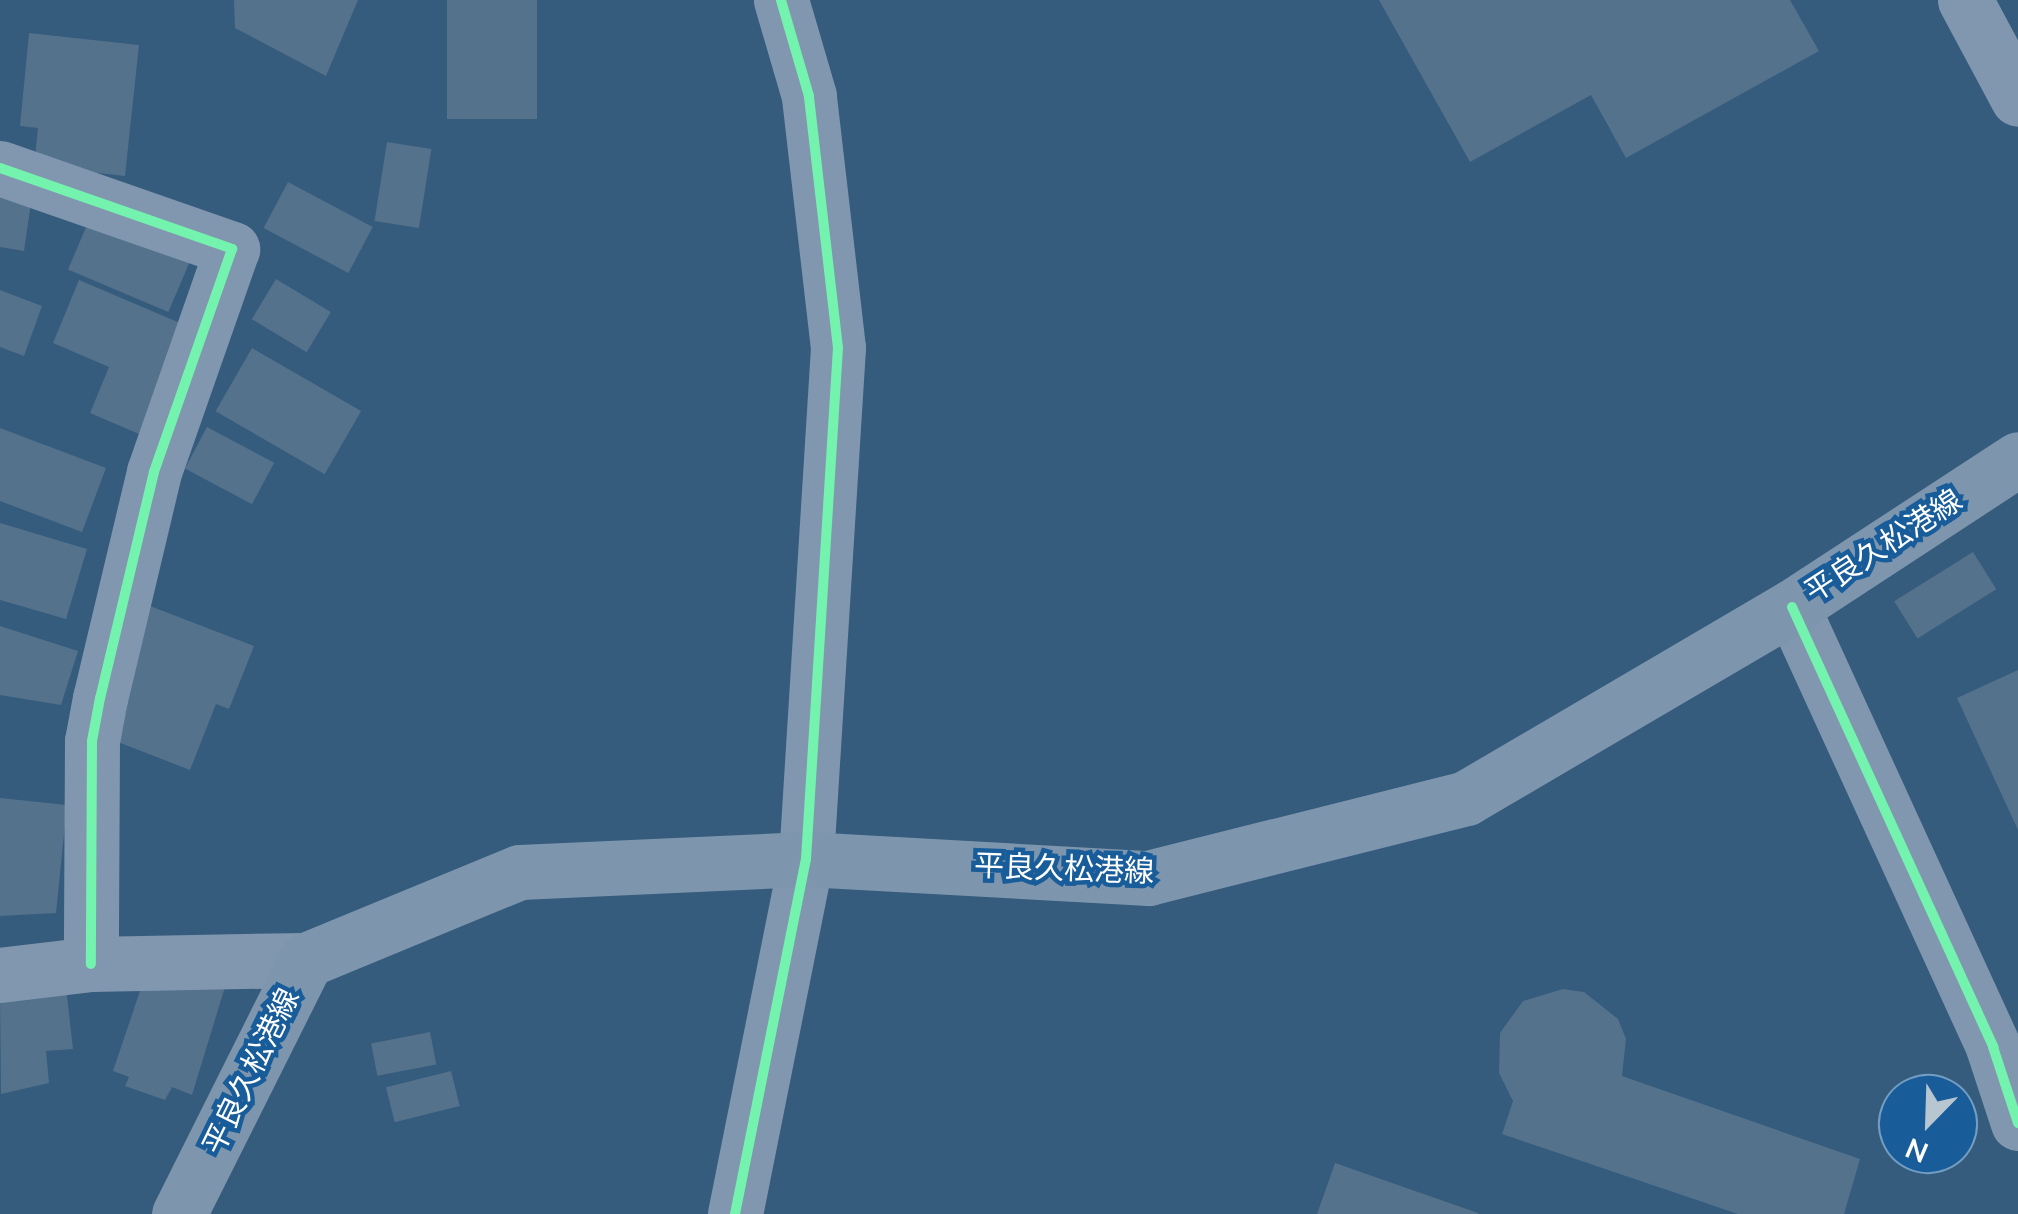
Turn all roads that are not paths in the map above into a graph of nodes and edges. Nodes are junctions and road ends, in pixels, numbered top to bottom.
1 (782, 0) edge
2 (1965, 0) edge
3 (2018, 99) edge
4 (0, 168) edge
5 (2018, 459) edge
6 (1792, 607) junction
7 (806, 858) junction
8 (306, 960) junction
9 (91, 964) junction
10 (0, 976) edge
11 (2018, 1123) edge
12 (179, 1214) edge
13 (736, 1214) edge

1 - 7 street
2 - 3 street
4 - 9 street
5 - 6 main road, 平良久松港線
6 - 7 main road, 平良久松港線
6 - 11 street
7 - 8 main road, 平良久松港線
7 - 13 street
8 - 9 street
8 - 12 main road, 平良久松港線
9 - 10 street

